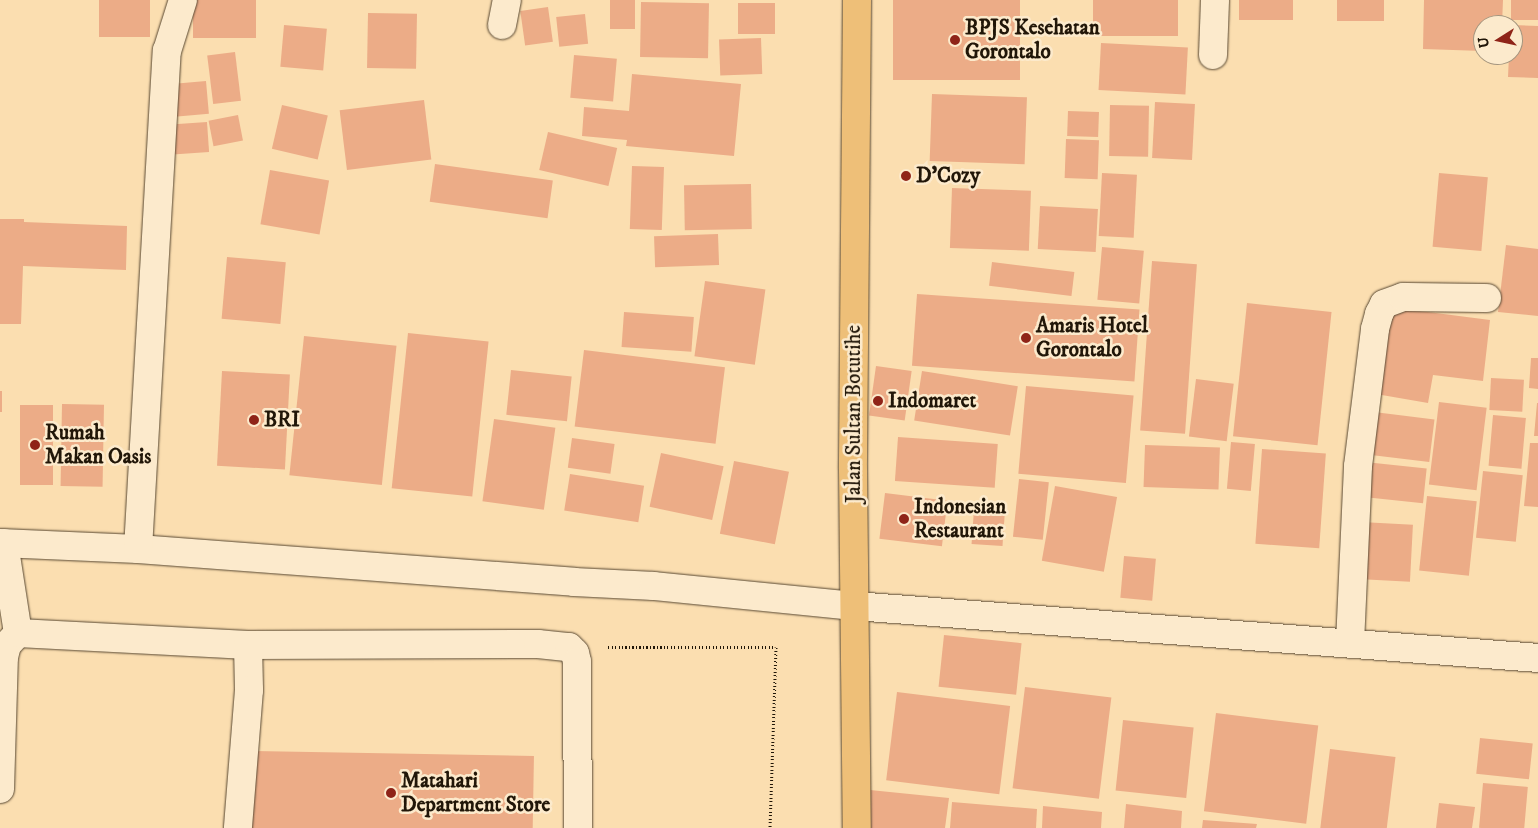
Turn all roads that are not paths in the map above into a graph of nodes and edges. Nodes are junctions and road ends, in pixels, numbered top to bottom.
1 (183, 0) edge
2 (857, 0) edge
3 (1215, 0) edge
4 (1213, 55) dead end
5 (1487, 298) dead end
6 (2, 543) edge
7 (138, 549) junction
8 (855, 606) junction
9 (18, 633) junction
10 (1350, 643) junction
11 (248, 645) junction
12 (1538, 658) edge
13 (0, 789) edge
14 (238, 828) edge
15 (578, 828) edge
16 (857, 828) edge

1 - 7 street
2 - 8 main road, Jalan Sultan Botutihe
3 - 4 street
5 - 10 street
6 - 7 street
6 - 9 street
7 - 8 street
8 - 10 street
8 - 16 main road, Jalan Sultan Botutihe
9 - 11 street
9 - 13 street
10 - 12 street
11 - 14 street
11 - 15 street

